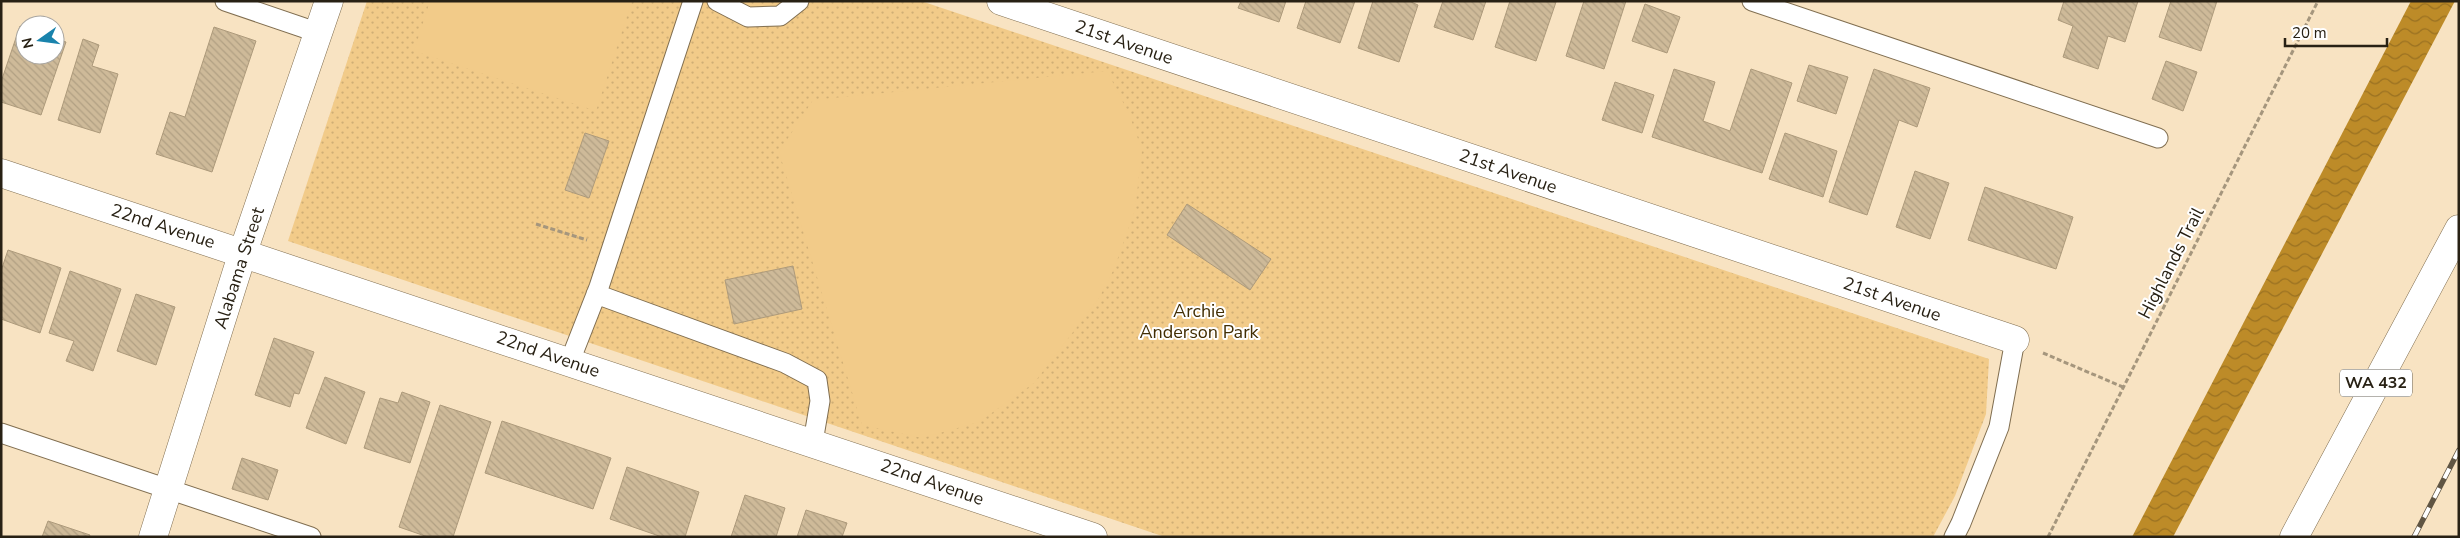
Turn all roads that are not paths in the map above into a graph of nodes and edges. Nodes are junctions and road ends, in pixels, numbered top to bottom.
1 (224, 1) edge
2 (329, 1) edge
3 (692, 1) edge
4 (717, 1) edge
5 (799, 1) edge
6 (1001, 1) edge
7 (1752, 1) edge
8 (319, 33) junction
9 (2158, 138) dead end
10 (1, 173) edge
11 (2459, 229) edge
12 (244, 252) junction
13 (596, 294) junction
14 (2015, 340) joint
15 (570, 361) junction
16 (1, 433) edge
17 (813, 442) junction
18 (168, 488) junction
19 (153, 537) edge
20 (312, 537) edge
21 (1093, 537) edge
22 (1954, 537) edge
23 (2294, 537) edge

1 - 8 lane
2 - 8 street, Alabama Street
3 - 13 lane
4 - 5 lane
6 - 14 street, 21st Avenue
7 - 9 lane
8 - 12 street, Alabama Street
10 - 12 street, 22nd Avenue
11 - 23 street, WA 432
12 - 15 street, 22nd Avenue
12 - 18 street, Alabama Street
13 - 15 lane
13 - 17 lane
14 - 22 lane
15 - 17 street, 22nd Avenue
16 - 18 lane
17 - 21 street, 22nd Avenue
18 - 19 street, Alabama Street
18 - 20 lane

